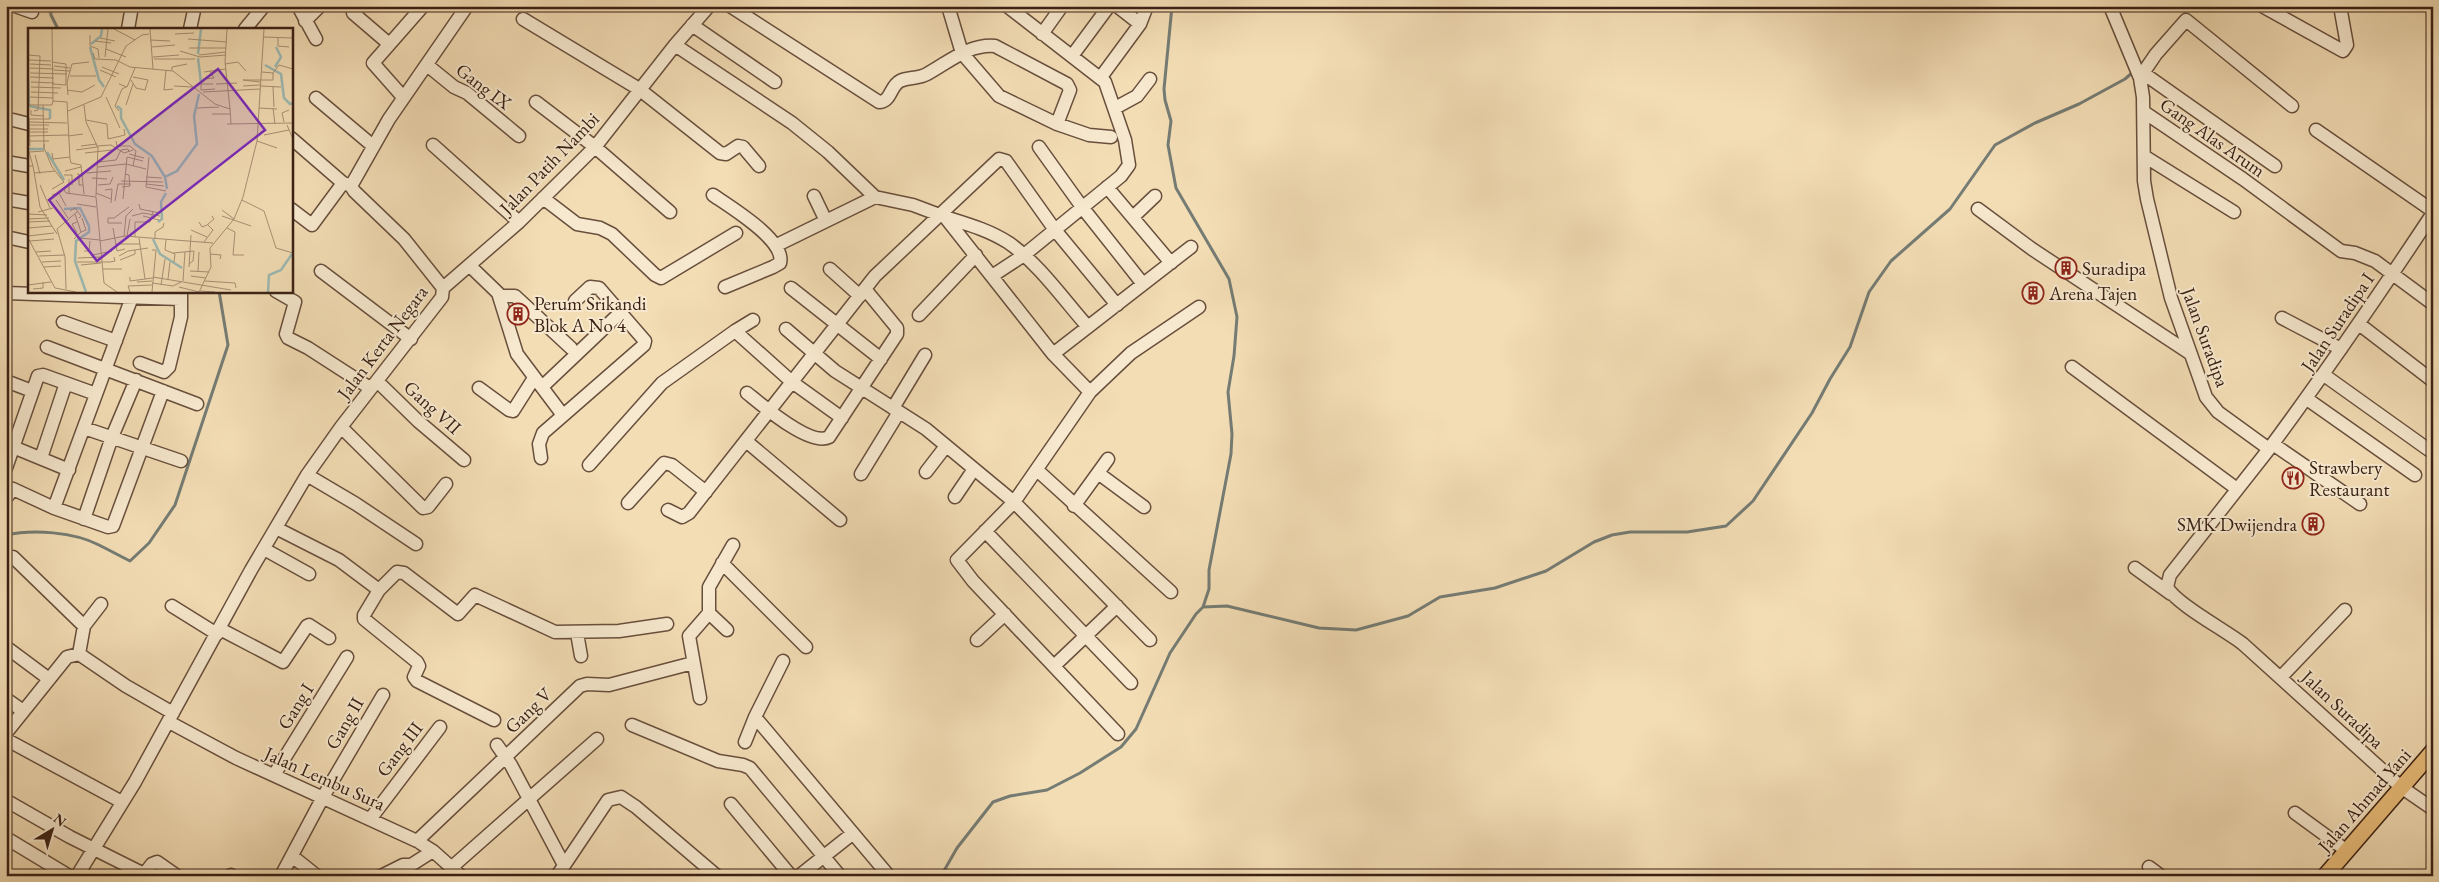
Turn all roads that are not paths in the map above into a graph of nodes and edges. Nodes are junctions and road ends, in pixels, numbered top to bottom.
1 (15, 6) edge
2 (132, 6) edge
3 (195, 6) edge
4 (264, 6) edge
5 (298, 6) edge
6 (320, 6) edge
7 (423, 6) edge
8 (467, 6) edge
9 (730, 6) edge
10 (948, 6) edge
11 (1062, 6) edge
12 (1109, 6) edge
13 (1117, 6) edge
14 (1147, 6) edge
15 (2110, 6) edge
16 (2262, 6) edge
17 (2340, 6) edge
18 (704, 8) edge
19 (1013, 8) edge
20 (32, 12) dead end
21 (353, 13) dead end
22 (523, 19) dead end
23 (306, 21) junction
24 (1140, 24) junction
25 (692, 25) junction
26 (128, 28) edge
27 (190, 28) edge
28 (246, 28) edge
29 (1042, 34) junction
30 (316, 39) dead end
31 (388, 43) junction
32 (675, 45) junction
33 (962, 53) junction
34 (1072, 56) junction
35 (427, 65) junction
36 (2142, 75) junction
37 (1101, 77) junction
38 (1150, 79) dead end
39 (774, 82) dead end
40 (640, 89) junction
41 (403, 97) junction
42 (316, 98) dead end
43 (536, 102) dead end
44 (2292, 106) dead end
45 (1115, 108) junction
46 (2144, 112) junction
47 (13, 120) dead end
48 (28, 124) edge
49 (1056, 124) junction
50 (2316, 130) dead end
51 (519, 136) dead end
52 (1111, 137) dead end
53 (292, 139) edge
54 (433, 145) dead end
55 (373, 146) junction
56 (595, 147) junction
57 (1039, 147) dead end
58 (2144, 156) junction
59 (6, 162) edge
60 (28, 166) edge
61 (759, 166) dead end
62 (2275, 166) dead end
63 (347, 184) junction
64 (1107, 187) junction
65 (714, 195) dead end
66 (814, 196) dead end
67 (1156, 196) dead end
68 (875, 197) junction
69 (543, 198) junction
70 (6, 199) edge
71 (28, 203) edge
72 (1082, 208) junction
73 (1978, 209) dead end
74 (292, 211) edge
75 (670, 212) dead end
76 (2234, 212) dead end
77 (2433, 212) edge
78 (943, 216) junction
79 (1133, 217) junction
80 (826, 221) junction
81 (519, 222) junction
82 (1055, 230) junction
83 (736, 233) dead end
84 (6, 238) edge
85 (28, 242) edge
86 (776, 245) junction
87 (1191, 246) dead end
88 (976, 255) junction
89 (1024, 255) junction
90 (1171, 262) junction
91 (470, 266) junction
92 (830, 270) dead end
93 (321, 271) dead end
94 (2393, 274) junction
95 (992, 276) junction
96 (1143, 284) junction
97 (725, 287) dead end
98 (443, 288) junction
99 (792, 288) dead end
100 (278, 292) edge
101 (862, 292) junction
102 (6, 293) edge
103 (41, 293) edge
104 (182, 293) edge
105 (500, 296) junction
106 (132, 297) junction
107 (575, 301) dead end
108 (2433, 304) edge
109 (1116, 305) junction
110 (1198, 307) dead end
111 (621, 312) junction
112 (919, 315) dead end
113 (2282, 318) dead end
114 (753, 320) dead end
115 (63, 322) dead end
116 (2359, 324) junction
117 (837, 327) junction
118 (1088, 327) junction
119 (786, 329) dead end
120 (735, 331) junction
121 (411, 339) junction
122 (116, 341) junction
123 (47, 347) dead end
124 (572, 348) dead end
125 (2341, 350) junction
126 (814, 354) junction
127 (1053, 354) junction
128 (2191, 354) junction
129 (925, 355) dead end
130 (880, 359) junction
131 (140, 363) dead end
132 (2072, 367) dead end
133 (106, 369) junction
134 (2324, 375) junction
135 (136, 380) junction
136 (6, 381) edge
137 (2433, 381) edge
138 (538, 382) junction
139 (792, 382) junction
140 (66, 383) junction
141 (374, 385) junction
142 (479, 388) dead end
143 (860, 388) junction
144 (32, 391) junction
145 (163, 391) junction
146 (1090, 392) junction
147 (747, 393) dead end
148 (96, 394) junction
149 (2307, 400) junction
150 (197, 404) dead end
151 (896, 410) junction
152 (769, 411) junction
153 (562, 414) junction
154 (842, 418) junction
155 (341, 427) junction
156 (84, 428) junction
157 (112, 437) junction
158 (746, 441) junction
159 (946, 446) junction
160 (13, 447) junction
161 (142, 447) junction
162 (2271, 447) junction
163 (2429, 450) dead end
164 (41, 458) junction
165 (541, 458) dead end
166 (1108, 459) dead end
167 (464, 460) dead end
168 (182, 461) dead end
169 (589, 465) dead end
170 (6, 468) edge
171 (974, 469) junction
172 (69, 470) junction
173 (1037, 470) junction
174 (926, 472) dead end
175 (1098, 473) junction
176 (861, 474) dead end
177 (307, 475) junction
178 (2415, 475) dead end
179 (6, 478) edge
180 (446, 484) dead end
181 (2237, 490) junction
182 (706, 492) junction
183 (10, 494) edge
184 (955, 497) dead end
185 (628, 502) dead end
186 (1014, 502) junction
187 (2360, 504) dead end
188 (1074, 506) junction
189 (1144, 507) dead end
190 (54, 508) junction
191 (668, 510) dead end
192 (84, 519) junction
193 (840, 520) dead end
194 (276, 528) junction
195 (985, 531) junction
196 (416, 544) dead end
197 (733, 545) dead end
198 (264, 549) junction
199 (13, 557) dead end
200 (722, 563) junction
201 (2135, 568) dead end
202 (309, 574) dead end
203 (379, 590) junction
204 (1171, 592) dead end
205 (2171, 594) junction
206 (100, 604) dead end
207 (172, 606) dead end
208 (1117, 606) junction
209 (2345, 610) dead end
210 (709, 613) junction
211 (1005, 614) junction
212 (667, 624) dead end
213 (84, 626) junction
214 (727, 630) dead end
215 (218, 631) junction
216 (577, 632) junction
217 (1086, 635) junction
218 (329, 638) dead end
219 (977, 640) dead end
220 (1150, 640) dead end
221 (6, 647) edge
222 (806, 648) dead end
223 (79, 654) junction
224 (581, 656) dead end
225 (347, 657) dead end
226 (784, 661) dead end
227 (693, 662) junction
228 (1054, 666) junction
229 (2281, 677) junction
230 (49, 679) junction
231 (1131, 683) dead end
232 (382, 695) dead end
233 (700, 698) dead end
234 (6, 699) edge
235 (23, 711) junction
236 (171, 717) junction
237 (755, 717) junction
238 (494, 720) dead end
239 (632, 726) dead end
240 (440, 727) dead end
241 (1118, 734) dead end
242 (8, 737) edge
243 (597, 739) dead end
244 (745, 742) dead end
245 (496, 745) dead end
246 (2433, 751) edge
247 (506, 757) junction
248 (274, 775) junction
249 (2401, 787) junction
250 (323, 797) junction
251 (530, 800) junction
252 (7, 801) edge
253 (122, 802) junction
254 (731, 804) dead end
255 (2433, 809) edge
256 (2295, 813) dead end
257 (370, 818) junction
258 (852, 834) junction
259 (6, 838) edge
260 (417, 841) junction
261 (94, 849) junction
262 (433, 851) junction
263 (2347, 851) junction
264 (292, 856) junction
265 (824, 857) junction
266 (564, 865) junction
267 (2149, 867) dead end
268 (457, 872) edge
269 (69, 876) edge
270 (77, 876) edge
271 (177, 876) edge
272 (281, 876) edge
273 (317, 876) edge
274 (381, 876) edge
275 (557, 876) edge
276 (717, 876) edge
277 (791, 876) edge
278 (799, 876) edge
279 (840, 876) edge
280 (890, 876) edge
281 (2161, 876) edge
282 (2325, 876) edge

1 - 20 street
2 - 26 street
3 - 27 street
4 - 28 street
5 - 23 street
6 - 23 street
7 - 31 street
8 - 35 street
9 - 33 street
10 - 33 street
11 - 29 street
12 - 34 street
13 - 24 street
14 - 24 street
15 - 36 street, Jalan Suradipa
16 - 17 street
18 - 25 street, Jalan Patih Nambi
19 - 29 street
21 - 31 street
22 - 40 street
23 - 30 street
24 - 37 street
25 - 32 street, Jalan Patih Nambi
25 - 39 street
29 - 34 street
31 - 41 street
32 - 40 street, Jalan Patih Nambi
32 - 68 street
33 - 49 street
33 - 49 street
34 - 37 street
35 - 41 street
35 - 51 street, Gang IX
36 - 44 street
36 - 46 street, Jalan Suradipa
36 - 62 street
37 - 45 street
38 - 45 street
40 - 56 street, Jalan Patih Nambi
40 - 61 street
41 - 55 street
42 - 55 street
43 - 56 street
45 - 64 street
46 - 58 street, Jalan Suradipa
46 - 94 street, Gang Alas Arum
47 - 48 street
49 - 52 street
50 - 77 street
53 - 63 street, Jalan Kerta Negara
54 - 81 street
55 - 63 street
56 - 69 street, Jalan Patih Nambi
56 - 75 street
57 - 72 street
58 - 76 street
58 - 128 street, Jalan Suradipa
59 - 60 street
63 - 74 street
63 - 98 street, Jalan Kerta Negara
64 - 72 street
64 - 79 street
65 - 86 street
66 - 80 street
67 - 79 street
68 - 78 street
68 - 80 street
69 - 81 street, Jalan Patih Nambi
69 - 83 street
70 - 71 street
72 - 82 street
72 - 96 street
73 - 128 street
77 - 94 street, Jalan Suradipa I
78 - 82 street
78 - 88 street
78 - 89 street
78 - 101 street
79 - 90 street
80 - 86 street
81 - 91 street, Jalan Patih Nambi
82 - 89 street
82 - 109 street
84 - 85 street
86 - 97 street
87 - 90 street
88 - 95 street
88 - 112 street
89 - 95 street
89 - 118 street
90 - 96 street
91 - 98 street, Jalan Patih Nambi
91 - 105 street
92 - 101 street
93 - 121 street
94 - 108 street, Gang Alas Arum
94 - 116 street, Jalan Suradipa I
95 - 127 street
96 - 109 street
98 - 121 street, Jalan Kerta Negara
99 - 117 street
100 - 141 street, Gang VII
101 - 117 street
101 - 130 street
102 - 103 street
103 - 106 street
104 - 106 street
104 - 131 street
105 - 124 street
105 - 138 street
106 - 122 street
107 - 111 street
109 - 118 street
110 - 146 street
111 - 138 street
111 - 153 street
113 - 125 street
114 - 120 street
115 - 122 street
116 - 125 street, Jalan Suradipa I
116 - 137 street
117 - 126 street
117 - 130 street
118 - 127 street
119 - 126 street
120 - 139 street
120 - 169 street
121 - 141 street, Jalan Kerta Negara
122 - 133 street
123 - 133 street
125 - 134 street, Jalan Suradipa I
126 - 139 street
126 - 143 street
127 - 146 street
128 - 162 street, Jalan Suradipa
129 - 151 street
130 - 143 street
132 - 181 street
133 - 135 street
133 - 148 street
134 - 149 street, Jalan Suradipa I
134 - 163 street
135 - 145 street
135 - 157 street
136 - 144 street
138 - 142 street
138 - 153 street
139 - 152 street
139 - 154 street
140 - 144 street
140 - 148 street
140 - 164 street
141 - 155 street, Jalan Kerta Negara
141 - 167 street, Gang VII
143 - 151 street
143 - 154 street
144 - 160 street
145 - 150 street
145 - 161 street
146 - 173 street
147 - 152 street
148 - 156 street
149 - 162 street, Jalan Suradipa I
149 - 178 street
151 - 159 street
151 - 176 street
152 - 154 street
152 - 158 street
153 - 165 street
155 - 177 street, Jalan Kerta Negara
155 - 180 street
156 - 157 street
156 - 172 street
157 - 161 street
157 - 192 street
158 - 182 street
158 - 193 street
159 - 171 street
159 - 174 street
160 - 164 street
160 - 170 street
161 - 168 street
161 - 192 street
162 - 181 street
162 - 187 street, Jalan Suradipa
164 - 172 street
166 - 175 street
171 - 184 street
171 - 186 street
172 - 190 street
173 - 186 street
173 - 188 street
175 - 188 street
175 - 189 street
177 - 194 street, Jalan Kerta Negara
177 - 196 street
179 - 183 street
181 - 205 street
182 - 185 street
182 - 191 street
183 - 190 street
186 - 195 street
186 - 208 street
188 - 204 street
190 - 192 street
194 - 198 street, Jalan Kerta Negara
194 - 203 street
195 - 211 street
195 - 217 street
197 - 200 street
198 - 202 street
198 - 215 street, Jalan Kerta Negara
199 - 213 street
200 - 210 street
200 - 222 street
201 - 205 street, Jalan Suradipa
203 - 216 street
203 - 238 street
205 - 229 street, Jalan Suradipa
206 - 213 street
207 - 215 street
208 - 217 street
208 - 220 street
209 - 229 street
210 - 214 street
210 - 227 street
211 - 219 street
211 - 228 street
212 - 216 street
213 - 223 street
215 - 218 street
215 - 236 street, Jalan Kerta Negara
216 - 224 street
217 - 228 street
217 - 231 street
221 - 230 street
223 - 230 street
223 - 236 street, Jalan Lembu Sura
225 - 248 street, Gang I
226 - 237 street
227 - 233 street
227 - 247 street, Gang V
228 - 241 street
229 - 249 street, Jalan Suradipa
230 - 235 street
232 - 250 street, Gang II
234 - 235 street
235 - 242 street
236 - 248 street, Jalan Lembu Sura
236 - 253 street, Jalan Kerta Negara
237 - 244 street
237 - 258 street
239 - 265 street
240 - 257 street, Gang III
242 - 253 street
243 - 251 street
245 - 247 street
246 - 249 main road, Jalan Ahmad Yani
247 - 251 street
247 - 260 street, Gang V
248 - 250 street, Jalan Lembu Sura
249 - 255 street, Jalan Suradipa
249 - 263 main road, Jalan Ahmad Yani
250 - 257 street, Jalan Lembu Sura
250 - 264 street, Gang II
251 - 266 street
251 - 268 street
252 - 261 street
253 - 261 street, Jalan Kerta Negara
254 - 277 street
256 - 263 street
257 - 260 street, Jalan Lembu Sura
258 - 265 street
258 - 280 street
259 - 269 street
260 - 262 street, Jalan Lembu Sura
261 - 270 street, Jalan Kerta Negara
261 - 271 street
262 - 268 street, Jalan Lembu Sura
262 - 274 street
263 - 282 main road, Jalan Ahmad Yani
264 - 272 street, Gang II
264 - 273 street
265 - 278 street
265 - 279 street
266 - 275 street
266 - 276 street
267 - 281 street

